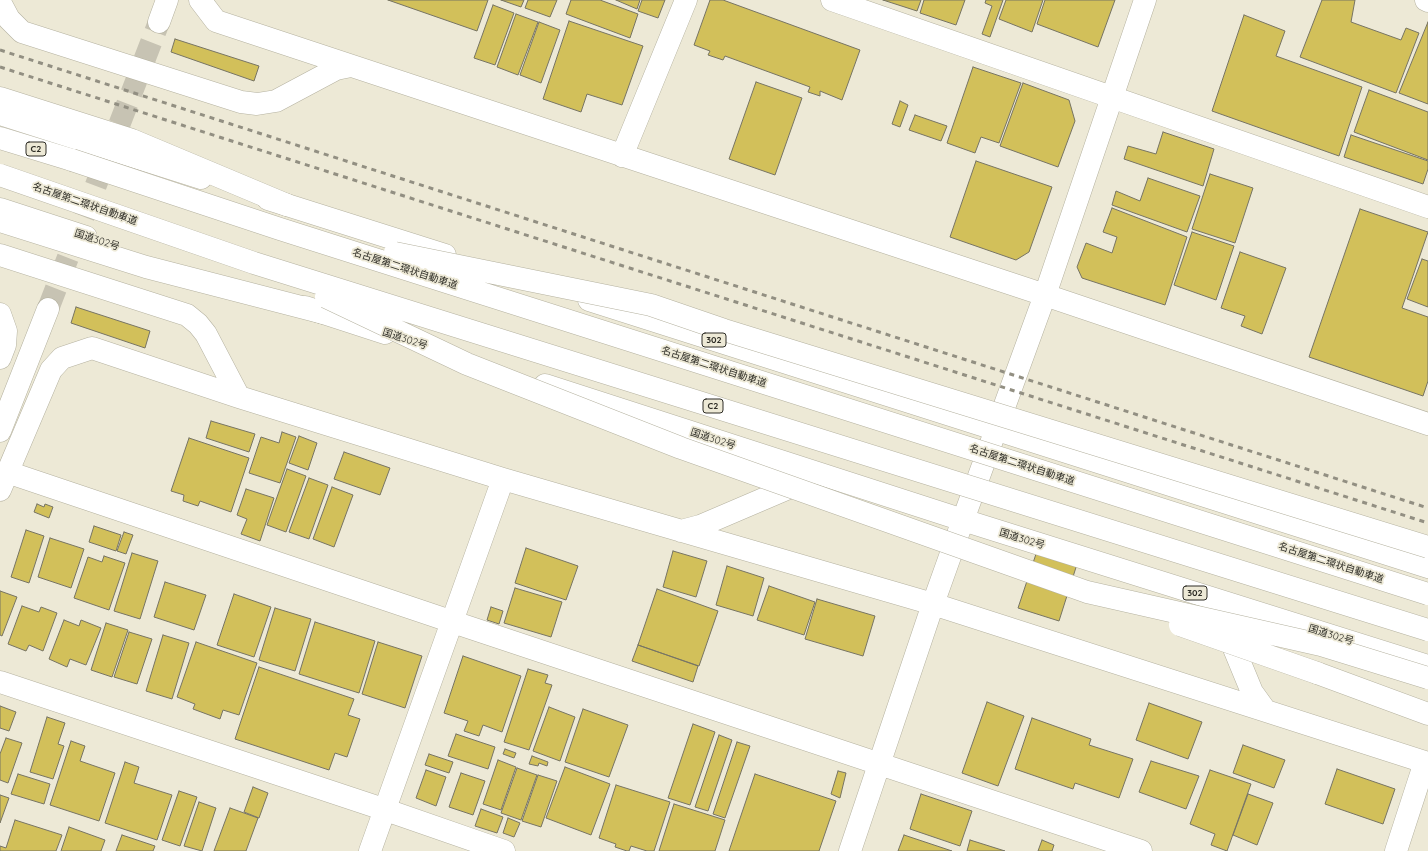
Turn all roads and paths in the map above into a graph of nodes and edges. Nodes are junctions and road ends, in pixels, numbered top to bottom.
1 (167, 0) edge
2 (200, 0) edge
3 (686, 0) edge
4 (832, 0) edge
5 (1146, 0) edge
6 (0, 2) edge
7 (159, 22) tunnel mouth
8 (351, 66) junction
9 (1113, 96) junction
10 (0, 98) edge
11 (0, 114) edge
12 (0, 138) edge
13 (622, 156) junction
14 (0, 175) edge
15 (287, 205) junction
16 (1428, 207) edge
17 (0, 209) edge
18 (0, 221) edge
19 (280, 229) junction
20 (0, 255) edge
21 (254, 263) junction
22 (1045, 295) junction
23 (48, 309) tunnel mouth
24 (324, 313) junction
25 (0, 314) edge
26 (0, 358) edge
27 (239, 397) junction
28 (1428, 424) edge
29 (995, 429) junction
30 (0, 431) edge
31 (820, 474) junction
32 (503, 479) junction
33 (4, 481) edge
34 (963, 520) junction
35 (681, 531) junction
36 (1428, 541) edge
37 (1367, 547) junction
38 (1428, 547) edge
39 (1428, 566) edge
40 (1087, 592) junction
41 (1428, 594) edge
42 (1213, 598) junction
43 (932, 604) junction
44 (453, 622) junction
45 (1428, 630) edge
46 (1336, 636) junction
47 (1428, 666) edge
48 (1428, 672) edge
49 (1428, 678) edge
50 (0, 682) edge
51 (1265, 710) junction
52 (1428, 714) edge
53 (1427, 762) edge
54 (880, 765) junction
55 (386, 810) junction
56 (370, 851) edge
57 (504, 851) edge
58 (850, 851) edge
59 (1141, 851) edge
60 (1396, 851) edge

1 - 7 main road
2 - 8 main road
3 - 13 main road
4 - 9 main road
5 - 9 main road
6 - 8 main road
8 - 13 main road
9 - 16 main road
9 - 22 main road
10 - 15 main road
11 - 15 main road, 302
12 - 19 main road, 名古屋第二環状自動車道 / C2, bridge
13 - 22 main road
14 - 21 main road, 名古屋第二環状自動車道 / C2, bridge
15 - 29 main road, 302
17 - 24 main road, 国道302号 / 302
18 - 24 main road
19 - 38 main road, bridge
19 - 41 main road, 名古屋第二環状自動車道 / C2, bridge
20 - 27 main road
21 - 40 main road, bridge
21 - 45 main road, 名古屋第二環状自動車道 / C2, bridge
22 - 28 main road
22 - 29 main road
23 - 30 main road
24 - 31 main road, 国道302号 / 302
25 - 26 main road
27 - 32 main road
27 - 33 main road
29 - 34 main road
29 - 37 main road, 302
31 - 34 main road, 国道302号 / 302
31 - 35 main road
32 - 35 main road
32 - 44 main road
33 - 44 main road
34 - 42 main road, 国道302号 / 302
34 - 43 main road
35 - 43 main road
36 - 37 main road
37 - 39 main road, 302
40 - 49 main road, bridge
40 - 52 main road, bridge
42 - 46 main road, 国道302号 / 302
42 - 51 main road
43 - 51 main road
43 - 54 main road
44 - 54 main road
44 - 55 main road
46 - 47 main road, 国道302号 / 302
46 - 48 main road
50 - 55 main road
51 - 53 main road
53 - 60 main road
54 - 58 main road
54 - 59 main road
55 - 56 main road
55 - 57 main road

